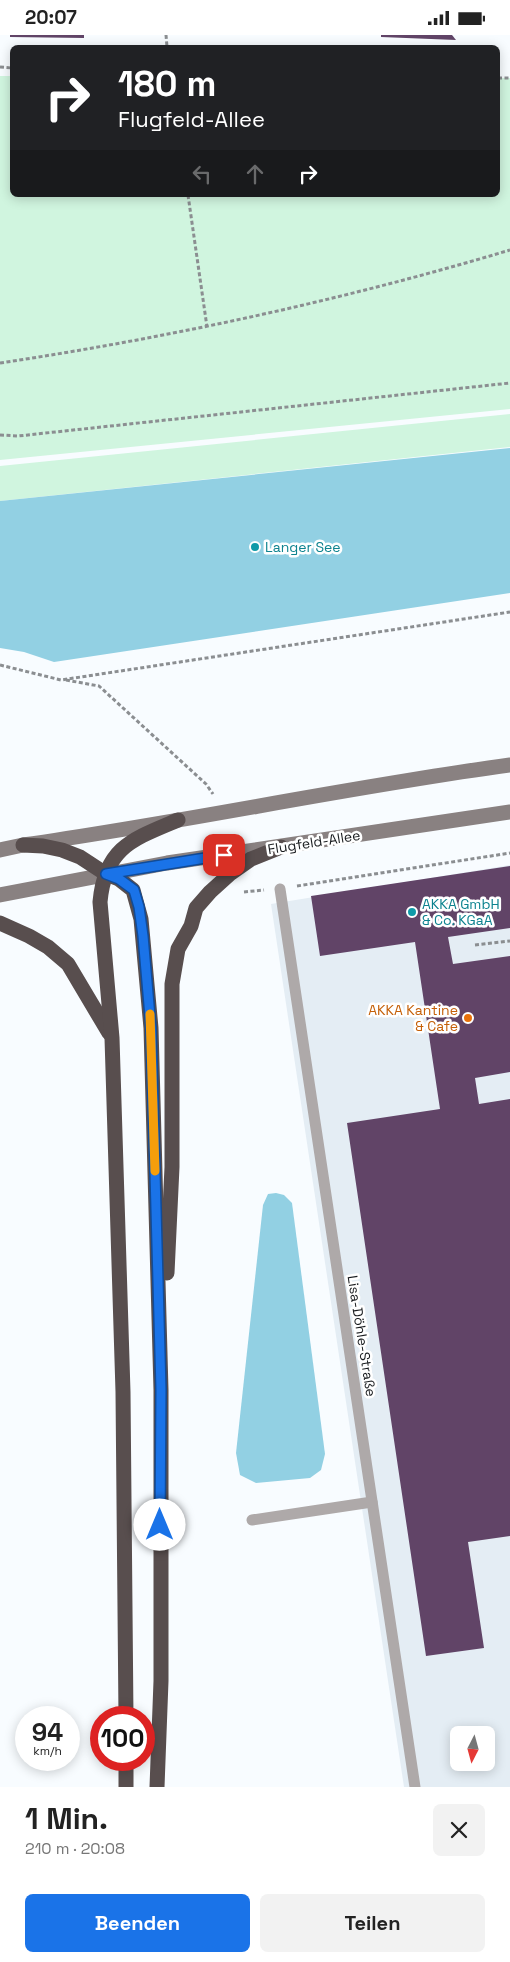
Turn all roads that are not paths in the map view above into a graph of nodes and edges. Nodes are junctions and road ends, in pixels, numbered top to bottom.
1 (510, 765) edge
2 (510, 812) edge
3 (178, 820) junction
4 (23, 845) junction
5 (281, 847) junction
6 (0, 850) edge
7 (106, 874) junction
8 (280, 889) road end
9 (0, 895) edge
10 (0, 923) edge
11 (112, 1038) junction
12 (161, 1390) junction
13 (372, 1502) junction
14 (252, 1520) dead end
15 (126, 1706) edge
16 (126, 1771) edge
17 (126, 1787) edge
18 (157, 1787) edge
19 (415, 1787) edge

1 - 3 main road
2 - 5 main road, Flugfeld-Allee
3 - 4 main road
3 - 7 highway
4 - 6 main road
4 - 7 highway
5 - 7 main road, Flugfeld-Allee
5 - 12 highway
7 - 9 main road, Flugfeld-Allee
7 - 11 highway
7 - 12 highway
8 - 13 lane, Lisa-Döhle-Straße
10 - 11 highway
11 - 15 highway
12 - 18 highway
13 - 14 lane
13 - 19 lane, Lisa-Döhle-Straße
16 - 17 highway

